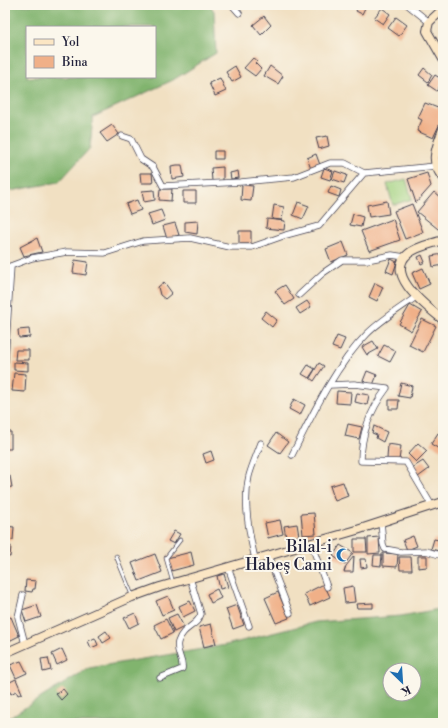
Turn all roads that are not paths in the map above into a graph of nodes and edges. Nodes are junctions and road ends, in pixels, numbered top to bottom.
1 (232, 5) edge
2 (408, 5) edge
3 (443, 9) edge
4 (238, 13) dead end
5 (429, 22) junction
6 (443, 59) edge
7 (443, 129) edge
8 (122, 136) dead end
9 (436, 166) junction
10 (364, 173) junction
11 (443, 177) edge
12 (443, 240) edge
13 (406, 257) junction
14 (11, 266) junction
15 (5, 268) edge
16 (299, 295) dead end
17 (416, 297) junction
18 (443, 320) edge
19 (5, 361) edge
20 (330, 385) junction
21 (261, 443) dead end
22 (292, 455) dead end
23 (443, 502) edge
24 (432, 506) junction
25 (381, 522) junction
26 (180, 540) dead end
27 (311, 543) junction
28 (116, 556) dead end
29 (268, 556) junction
30 (443, 556) edge
31 (255, 559) junction
32 (228, 567) junction
33 (190, 578) junction
34 (173, 583) junction
35 (327, 587) dead end
36 (23, 595) dead end
37 (132, 597) junction
38 (290, 613) dead end
39 (249, 626) dead end
40 (25, 644) junction
41 (5, 653) edge
42 (160, 678) dead end

1 - 4 street
2 - 5 street
3 - 5 main road
5 - 6 main road
7 - 9 main road
8 - 10 street
9 - 10 street
9 - 11 main road
10 - 14 street
12 - 13 main road
13 - 16 street
13 - 17 main road
14 - 15 street
14 - 19 street
17 - 18 main road
17 - 20 street
20 - 22 street
20 - 24 street
21 - 31 street
23 - 24 main road
24 - 25 main road
25 - 27 main road
25 - 30 street
26 - 34 lane
27 - 29 main road
27 - 35 street
28 - 37 lane
29 - 31 main road
29 - 38 street
31 - 32 main road
32 - 33 main road
32 - 39 street
33 - 34 main road
33 - 42 street
34 - 37 main road
36 - 40 street
37 - 40 main road
40 - 41 main road

